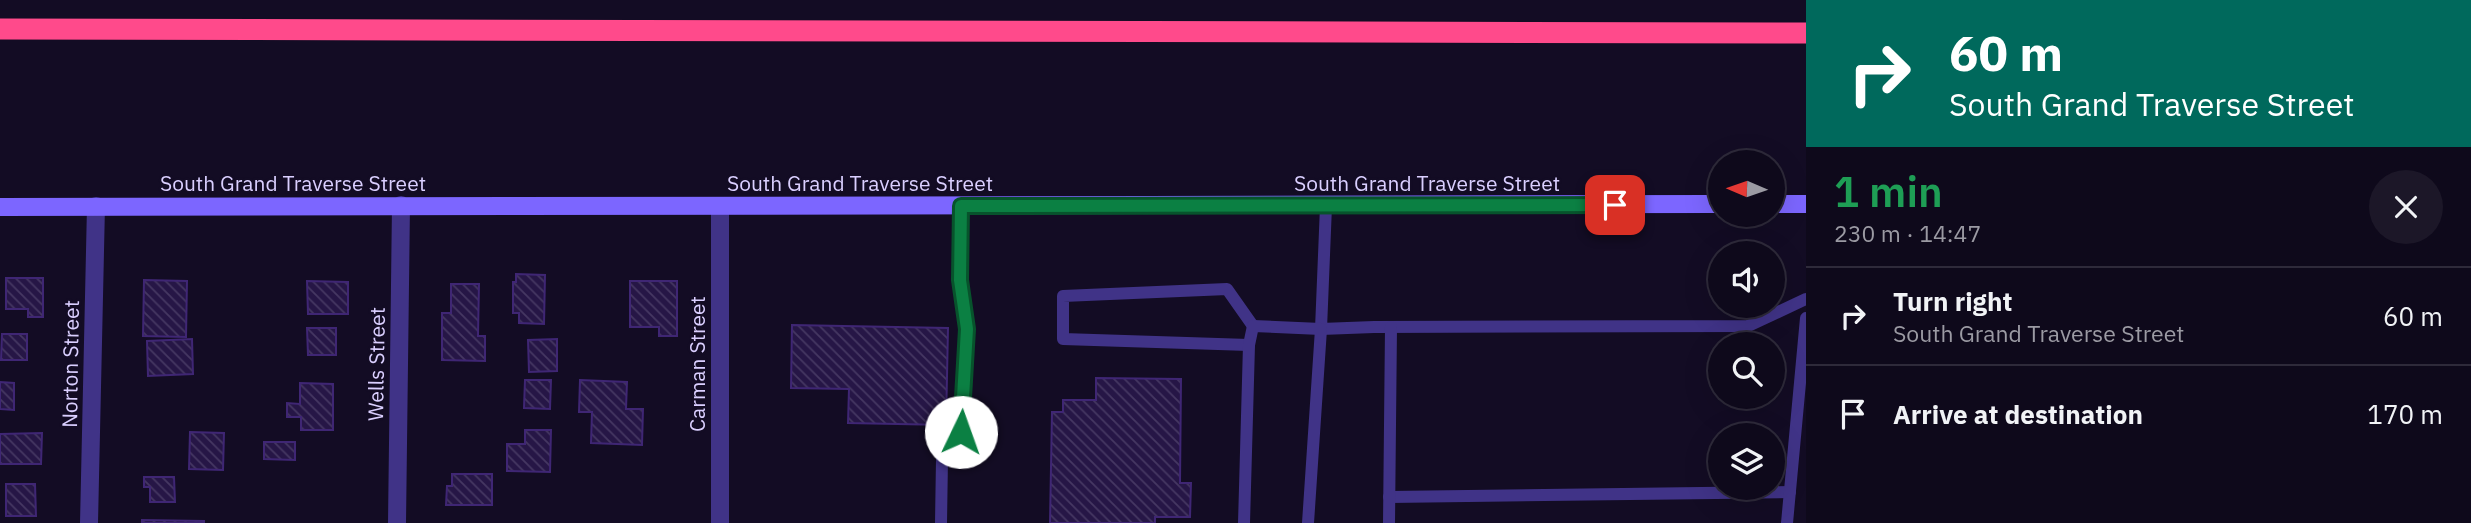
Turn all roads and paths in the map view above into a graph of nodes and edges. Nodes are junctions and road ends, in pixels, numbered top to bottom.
1 (0, 29) edge
2 (1806, 33) edge
3 (1708, 204) edge
4 (1785, 204) edge
5 (1806, 204) edge
6 (401, 205) junction
7 (96, 206) junction
8 (720, 206) junction
9 (961, 206) junction
10 (1326, 206) junction
11 (0, 207) edge
12 (1806, 299) edge
13 (1806, 318) edge
14 (1253, 326) junction
15 (1391, 327) junction
16 (1321, 329) junction
17 (1249, 345) junction
18 (1790, 492) junction
19 (1389, 497) junction
20 (89, 523) edge
21 (397, 523) edge
22 (720, 523) edge
23 (941, 523) edge
24 (1244, 523) edge
25 (1308, 523) edge
26 (1389, 523) edge
27 (1787, 523) edge

1 - 2 highway
3 - 10 main road, South Grand Traverse Street
4 - 5 main road
6 - 7 main road, South Grand Traverse Street
6 - 8 main road, South Grand Traverse Street
6 - 21 street, Wells Street
7 - 11 main road, South Grand Traverse Street
7 - 20 street, Norton Street
8 - 9 main road, South Grand Traverse Street
8 - 22 street, Carman Street
9 - 10 main road, South Grand Traverse Street
9 - 23 lane
10 - 16 lane
12 - 15 lane
13 - 18 lane
14 - 16 lane
14 - 17 lane
14 - 17 lane
15 - 16 lane
15 - 19 lane
16 - 25 lane
17 - 24 lane
18 - 19 lane
18 - 27 lane
19 - 26 lane

